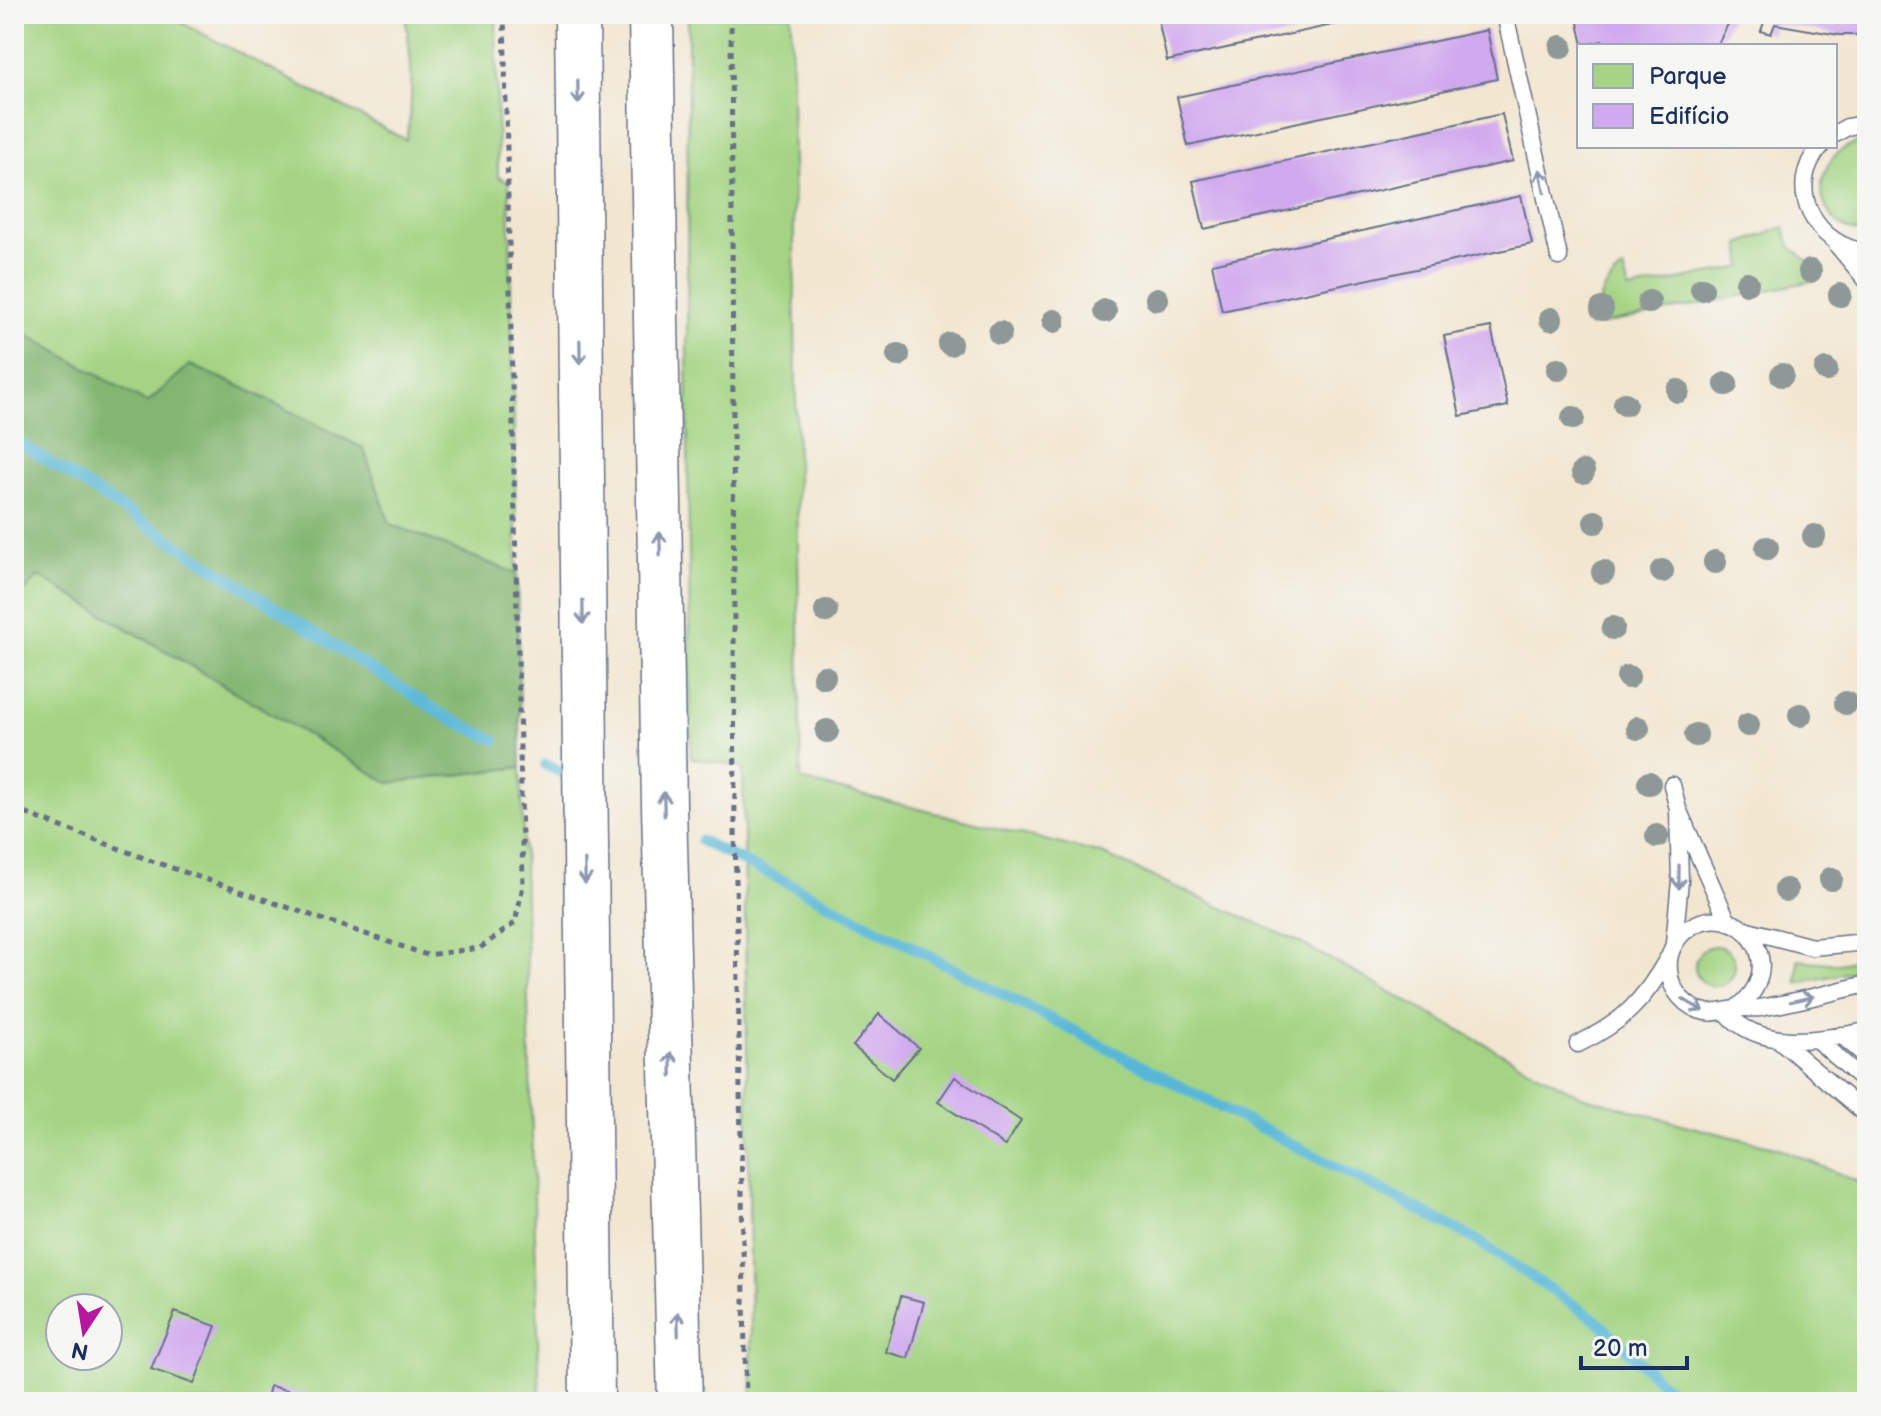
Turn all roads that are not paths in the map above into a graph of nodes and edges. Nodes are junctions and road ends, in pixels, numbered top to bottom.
1 (577, 14) edge
2 (651, 14) edge
3 (1505, 14) edge
4 (1867, 123) edge
5 (1837, 133) edge
6 (1820, 148) edge
7 (1834, 242) junction
8 (1867, 252) edge
9 (1559, 257) dead end
10 (1867, 281) edge
11 (1672, 785) dead end
12 (1678, 809) junction
13 (1734, 925) junction
14 (1867, 942) edge
15 (1671, 951) junction
16 (1867, 984) edge
17 (1731, 1010) junction
18 (1865, 1034) edge
19 (1841, 1035) junction
20 (1778, 1039) junction
21 (1816, 1039) junction
22 (1578, 1044) dead end
23 (1867, 1057) edge
24 (1867, 1083) edge
25 (1867, 1115) edge
26 (592, 1402) edge
27 (680, 1402) edge

1 -> 26 highway
27 -> 2 highway
9 -> 3 lane
4 - 5 lane
6 - 7 lane
7 - 8 lane
7 - 10 lane
11 - 12 lane
12 - 13 lane
12 -> 15 lane
13 - 14 lane
13 - 15 lane
13 - 17 lane
15 -> 17 lane
15 - 22 lane
17 -> 16 lane
17 - 20 lane
18 - 19 lane
19 - 21 lane
19 - 23 lane
20 - 21 lane
20 - 25 lane
21 - 24 lane

